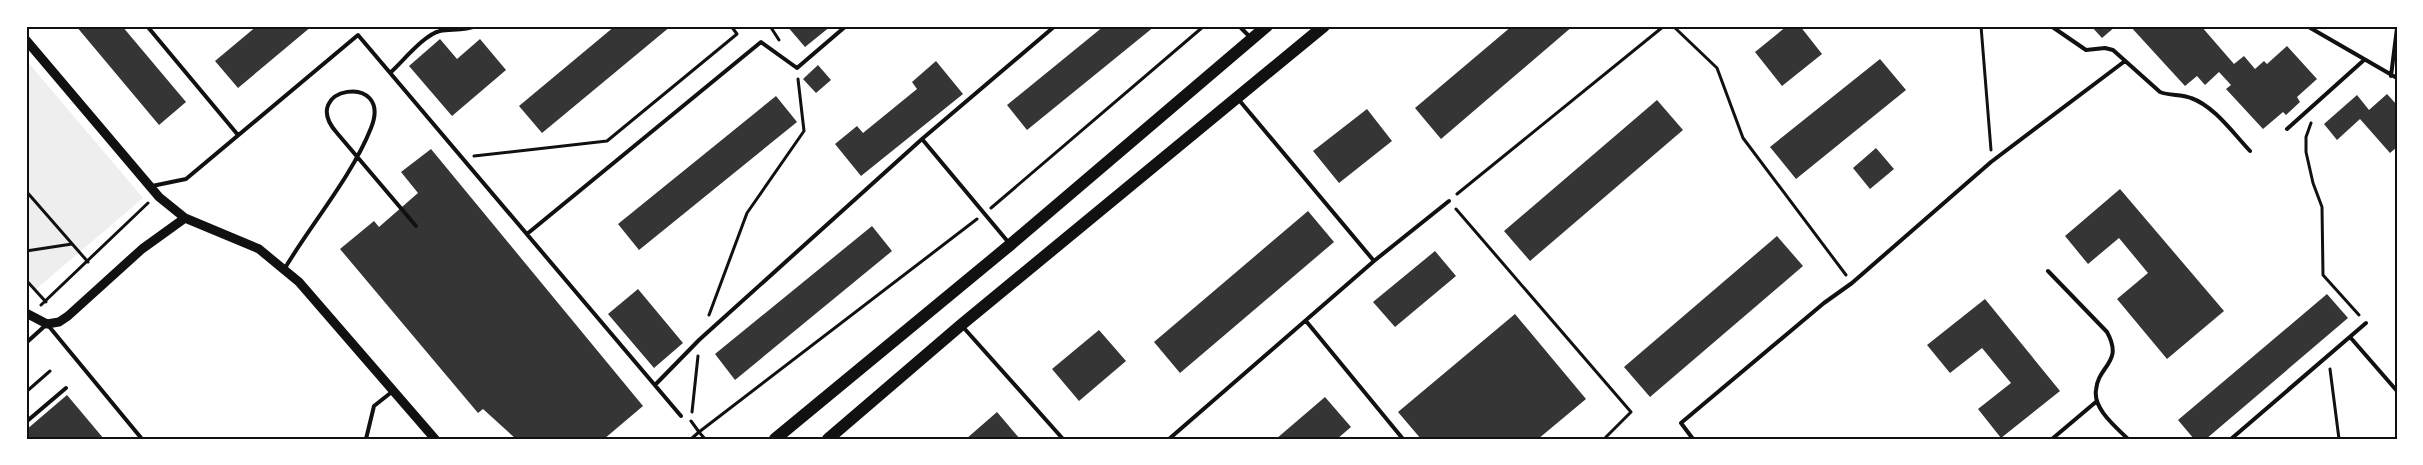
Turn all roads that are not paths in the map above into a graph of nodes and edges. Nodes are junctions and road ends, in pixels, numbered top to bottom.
1 (147, 26) edge
2 (476, 26) edge
3 (846, 26) edge
4 (1055, 26) edge
5 (1239, 26) edge
6 (1267, 26) edge
7 (1324, 26) edge
8 (2051, 26) edge
9 (2308, 26) edge
10 (2397, 28) edge
11 (1252, 39) junction
12 (26, 40) edge
13 (2364, 60) junction
14 (2125, 61) junction
15 (391, 72) junction
16 (2391, 76) junction
17 (2397, 78) edge
18 (1238, 98) junction
19 (2287, 129) dead end
20 (238, 135) junction
21 (922, 139) junction
22 (2250, 151) dead end
23 (150, 187) junction
24 (1449, 201) road end
25 (185, 218) junction
26 (416, 226) dead end
27 (527, 234) junction
28 (1010, 245) junction
29 (1374, 261) junction
30 (285, 268) junction
31 (2048, 271) dead end
32 (27, 313) edge
33 (1306, 321) junction
34 (2366, 323) road end
35 (47, 324) junction
36 (961, 325) junction
37 (2350, 337) junction
38 (26, 343) edge
39 (655, 386) junction
40 (66, 388) dead end
41 (394, 390) junction
42 (2397, 391) edge
43 (2097, 401) junction
44 (680, 416) dead end
45 (26, 422) edge
46 (142, 439) edge
47 (366, 439) edge
48 (436, 439) edge
49 (774, 439) edge
50 (828, 439) edge
51 (1063, 439) edge
52 (1169, 439) edge
53 (1403, 439) edge
54 (1694, 439) edge
55 (2052, 439) edge
56 (2128, 439) edge
57 (2231, 439) edge

1 - 20 lane
2 - 15 lane
3 - 27 lane
4 - 21 lane
5 - 11 lane
6 - 11 main road
7 - 18 main road
8 - 14 lane
9 - 13 lane
10 - 16 lane
11 - 28 main road
12 - 23 street
13 - 16 lane
13 - 19 lane
14 - 22 lane
14 - 54 lane
15 - 20 lane
15 - 27 lane
16 - 17 lane
18 - 29 lane
18 - 36 main road
20 - 23 lane
21 - 28 lane
21 - 39 lane
23 - 25 street
24 - 29 lane
25 - 30 street
25 - 35 street
26 - 30 lane
27 - 39 lane
28 - 49 main road
29 - 33 lane
30 - 41 street
31 - 43 lane
32 - 35 street
33 - 52 lane
33 - 53 lane
34 - 37 lane
35 - 38 lane
35 - 46 lane
36 - 50 main road
36 - 51 lane
37 - 42 lane
37 - 57 lane
39 - 44 lane
40 - 45 lane
41 - 47 lane
41 - 48 street
43 - 55 lane
43 - 56 lane

